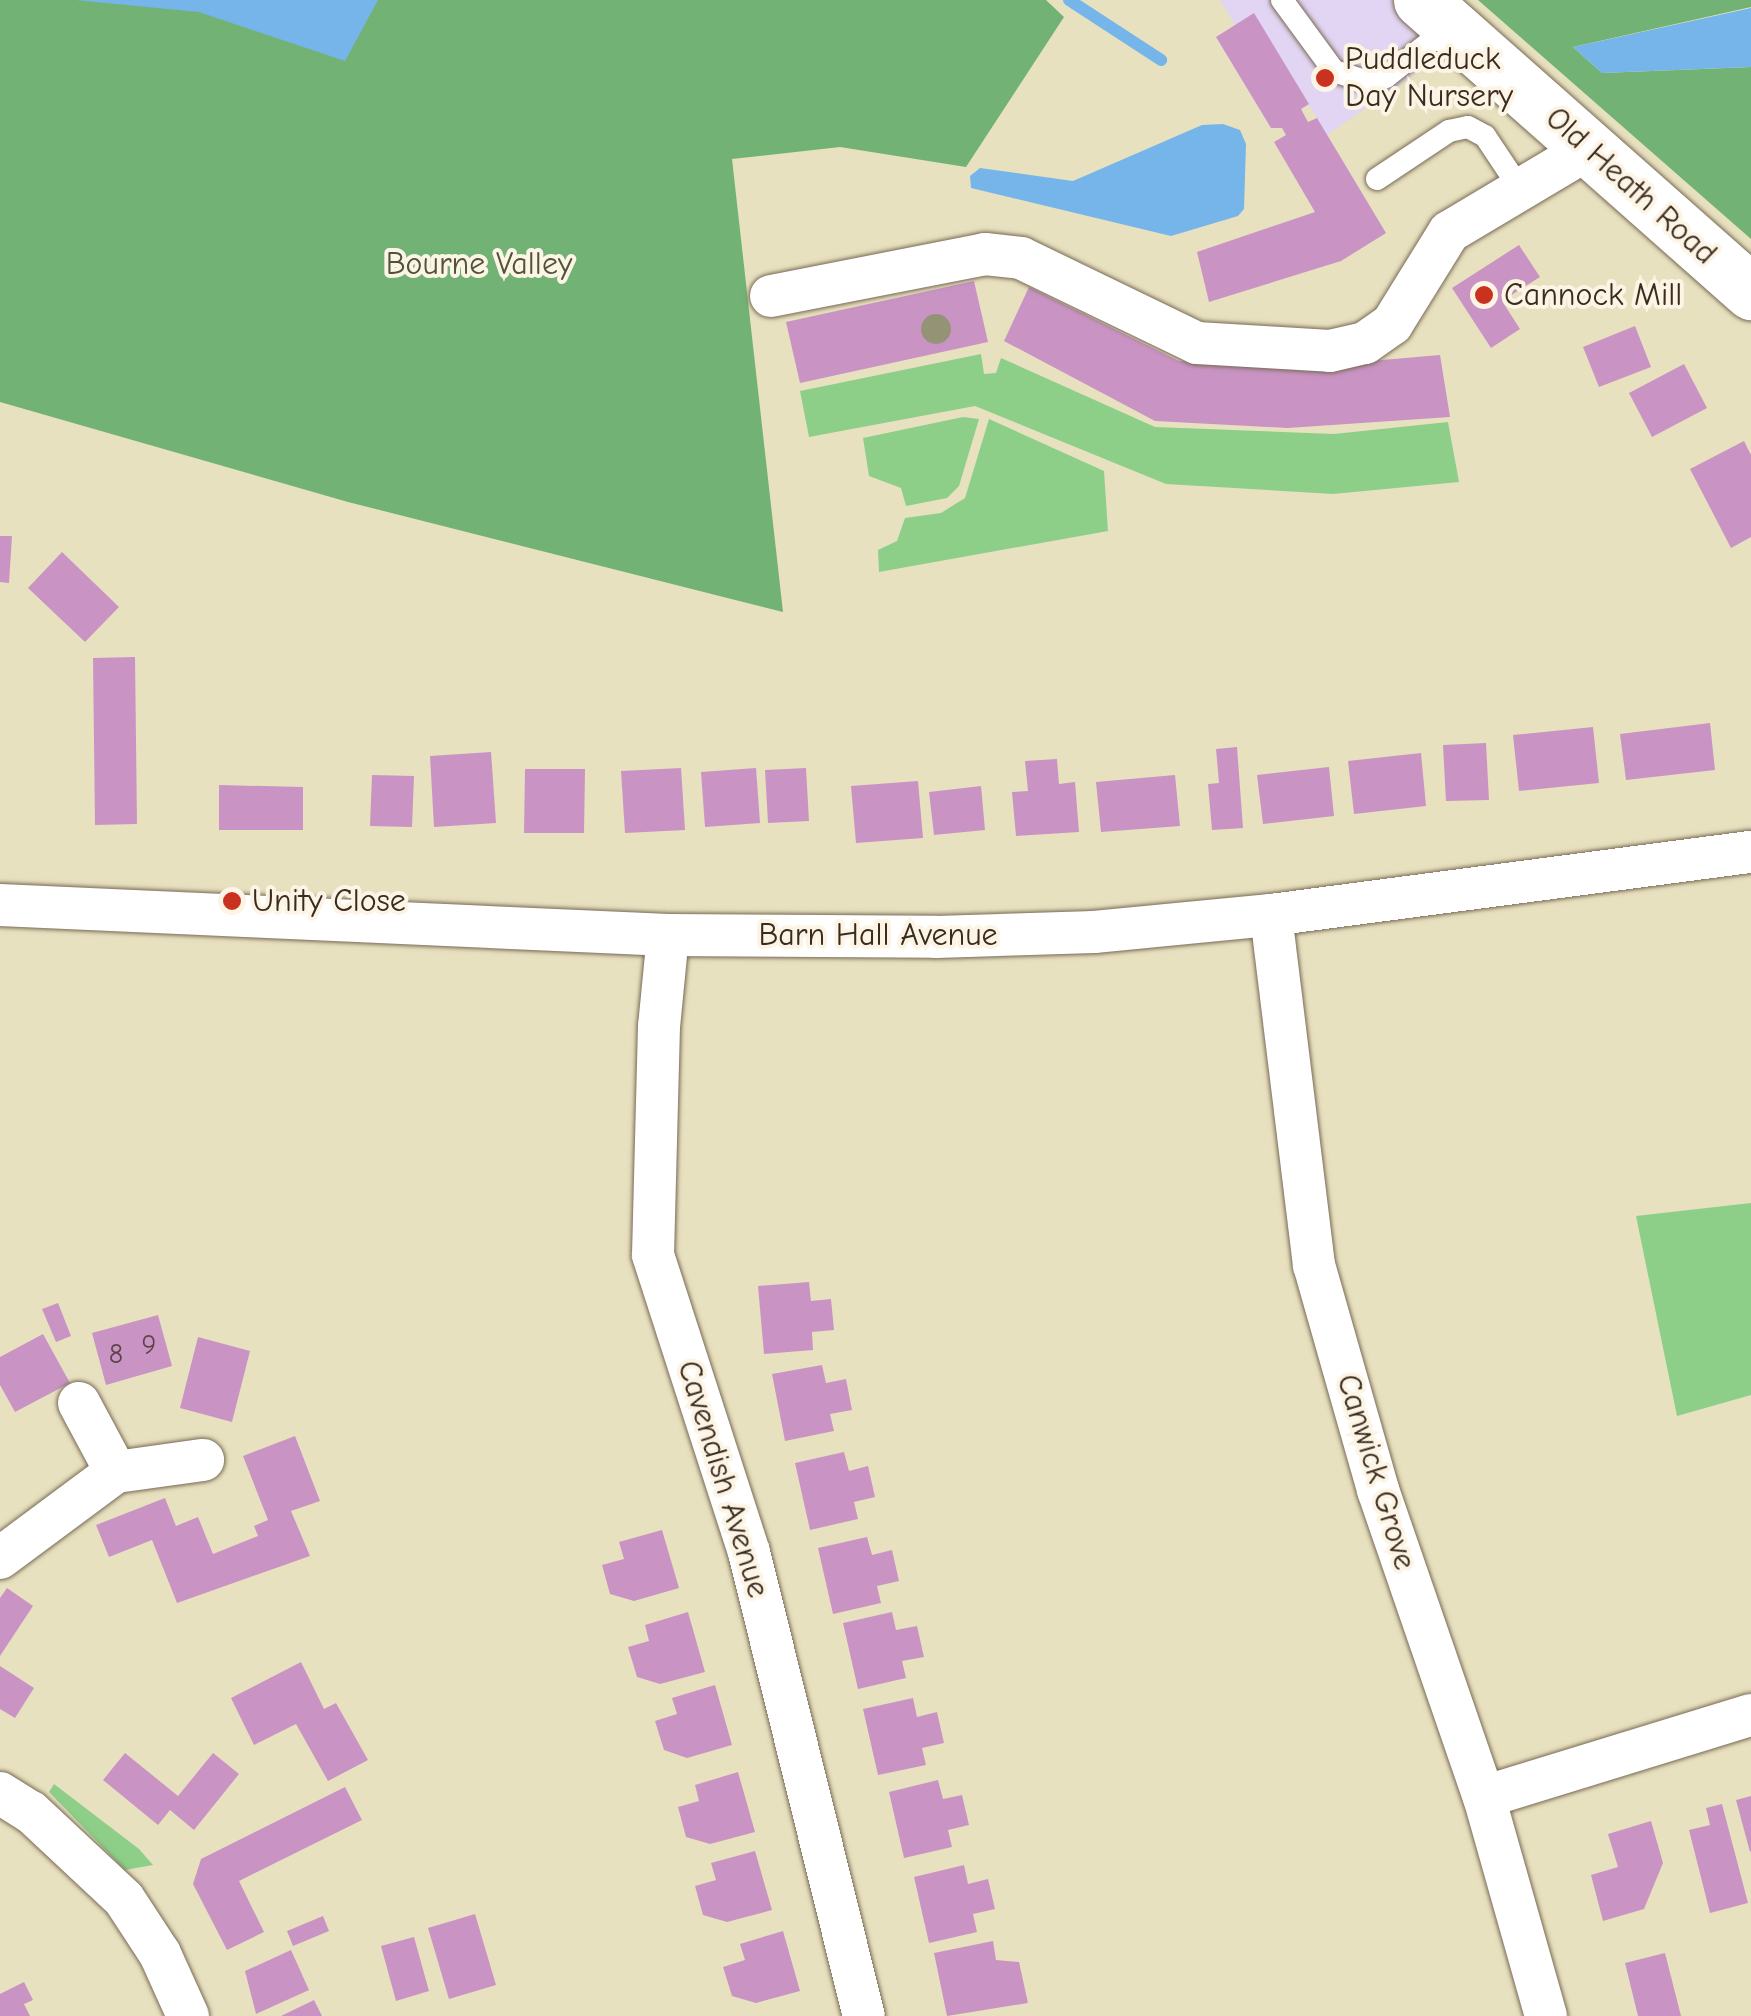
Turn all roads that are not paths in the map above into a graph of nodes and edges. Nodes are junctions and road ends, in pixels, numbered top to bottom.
1 (1282, 0) edge
2 (1436, 13) edge
3 (1590, 148) junction
4 (1376, 179) dead end
5 (1521, 190) junction
6 (1751, 292) edge
7 (771, 296) dead end
8 (1751, 852) edge
9 (0, 905) edge
10 (1271, 914) junction
11 (668, 935) junction
12 (79, 1403) dead end
13 (202, 1460) dead end
14 (116, 1472) junction
15 (0, 1558) edge
16 (1751, 1715) edge
17 (0, 1793) edge
18 (1484, 1797) junction
19 (172, 2008) edge
20 (864, 2016) edge
21 (1546, 2016) edge

1 - 2 lane
2 - 3 street, Old Heath Road
3 - 5 street
3 - 6 street, Old Heath Road
4 - 5 lane
5 - 7 street
8 - 10 street, Barn Hall Avenue
9 - 11 street, Barn Hall Avenue
10 - 11 street, Barn Hall Avenue
10 - 18 street, Canwick Grove
11 - 20 street, Cavendish Avenue
12 - 14 street
13 - 14 street
14 - 15 street
16 - 18 street
17 - 19 street
18 - 21 street, Canwick Grove

